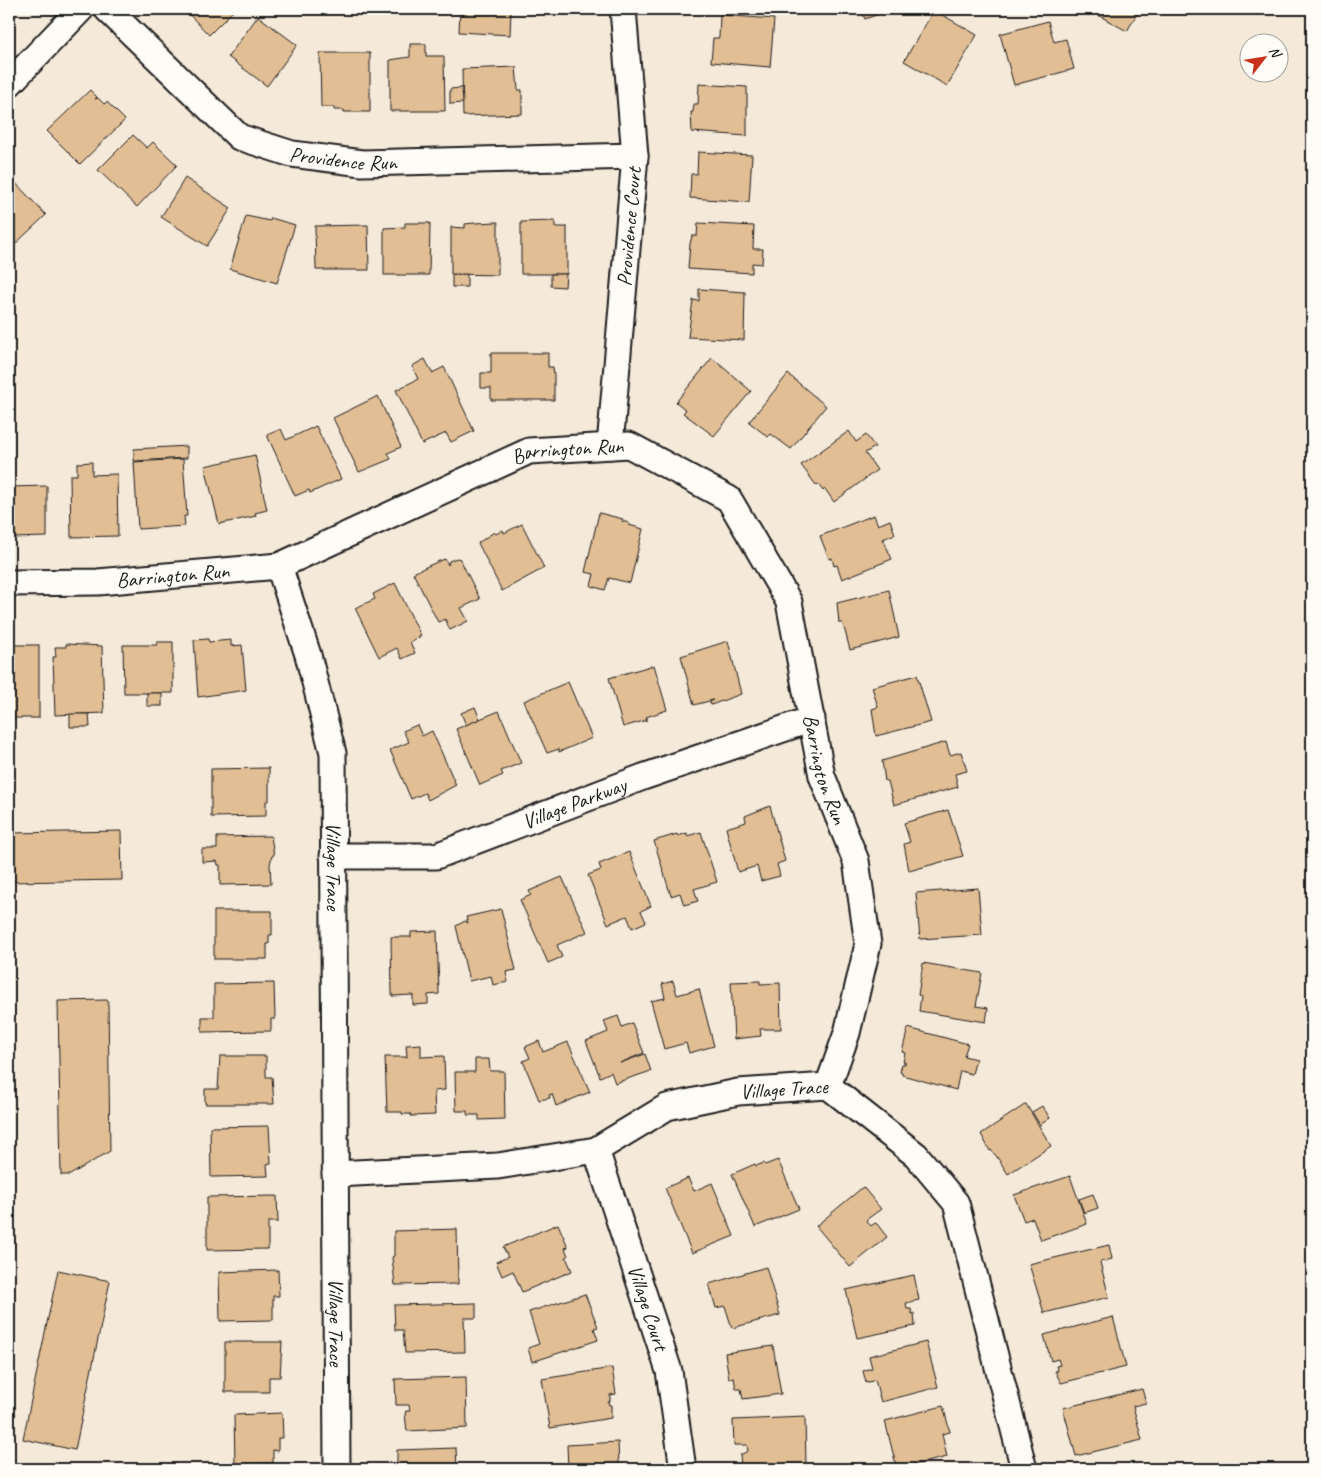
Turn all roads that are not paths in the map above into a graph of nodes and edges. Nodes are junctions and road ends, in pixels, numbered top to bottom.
1 (81, 9) edge
2 (107, 9) edge
3 (623, 9) edge
4 (9, 84) edge
5 (635, 156) junction
6 (610, 446) junction
7 (279, 566) junction
8 (9, 583) edge
9 (812, 719) junction
10 (333, 856) junction
11 (828, 1086) junction
12 (596, 1150) junction
13 (335, 1174) junction
14 (337, 1469) edge
15 (682, 1469) edge
16 (1024, 1469) edge

1 - 4 street
2 - 5 street, Providence Run
3 - 5 street, Providence Court
5 - 6 street, Providence Court
6 - 7 street, Barrington Run
6 - 9 street, Barrington Run
7 - 8 street, Barrington Run
7 - 10 street, Village Trace
9 - 10 street, Village Parkway
9 - 11 street, Barrington Run
10 - 13 street, Village Trace
11 - 12 street, Village Trace
11 - 16 street, Village Trace
12 - 13 street, Village Trace
12 - 15 street, Village Court
13 - 14 street, Village Trace

